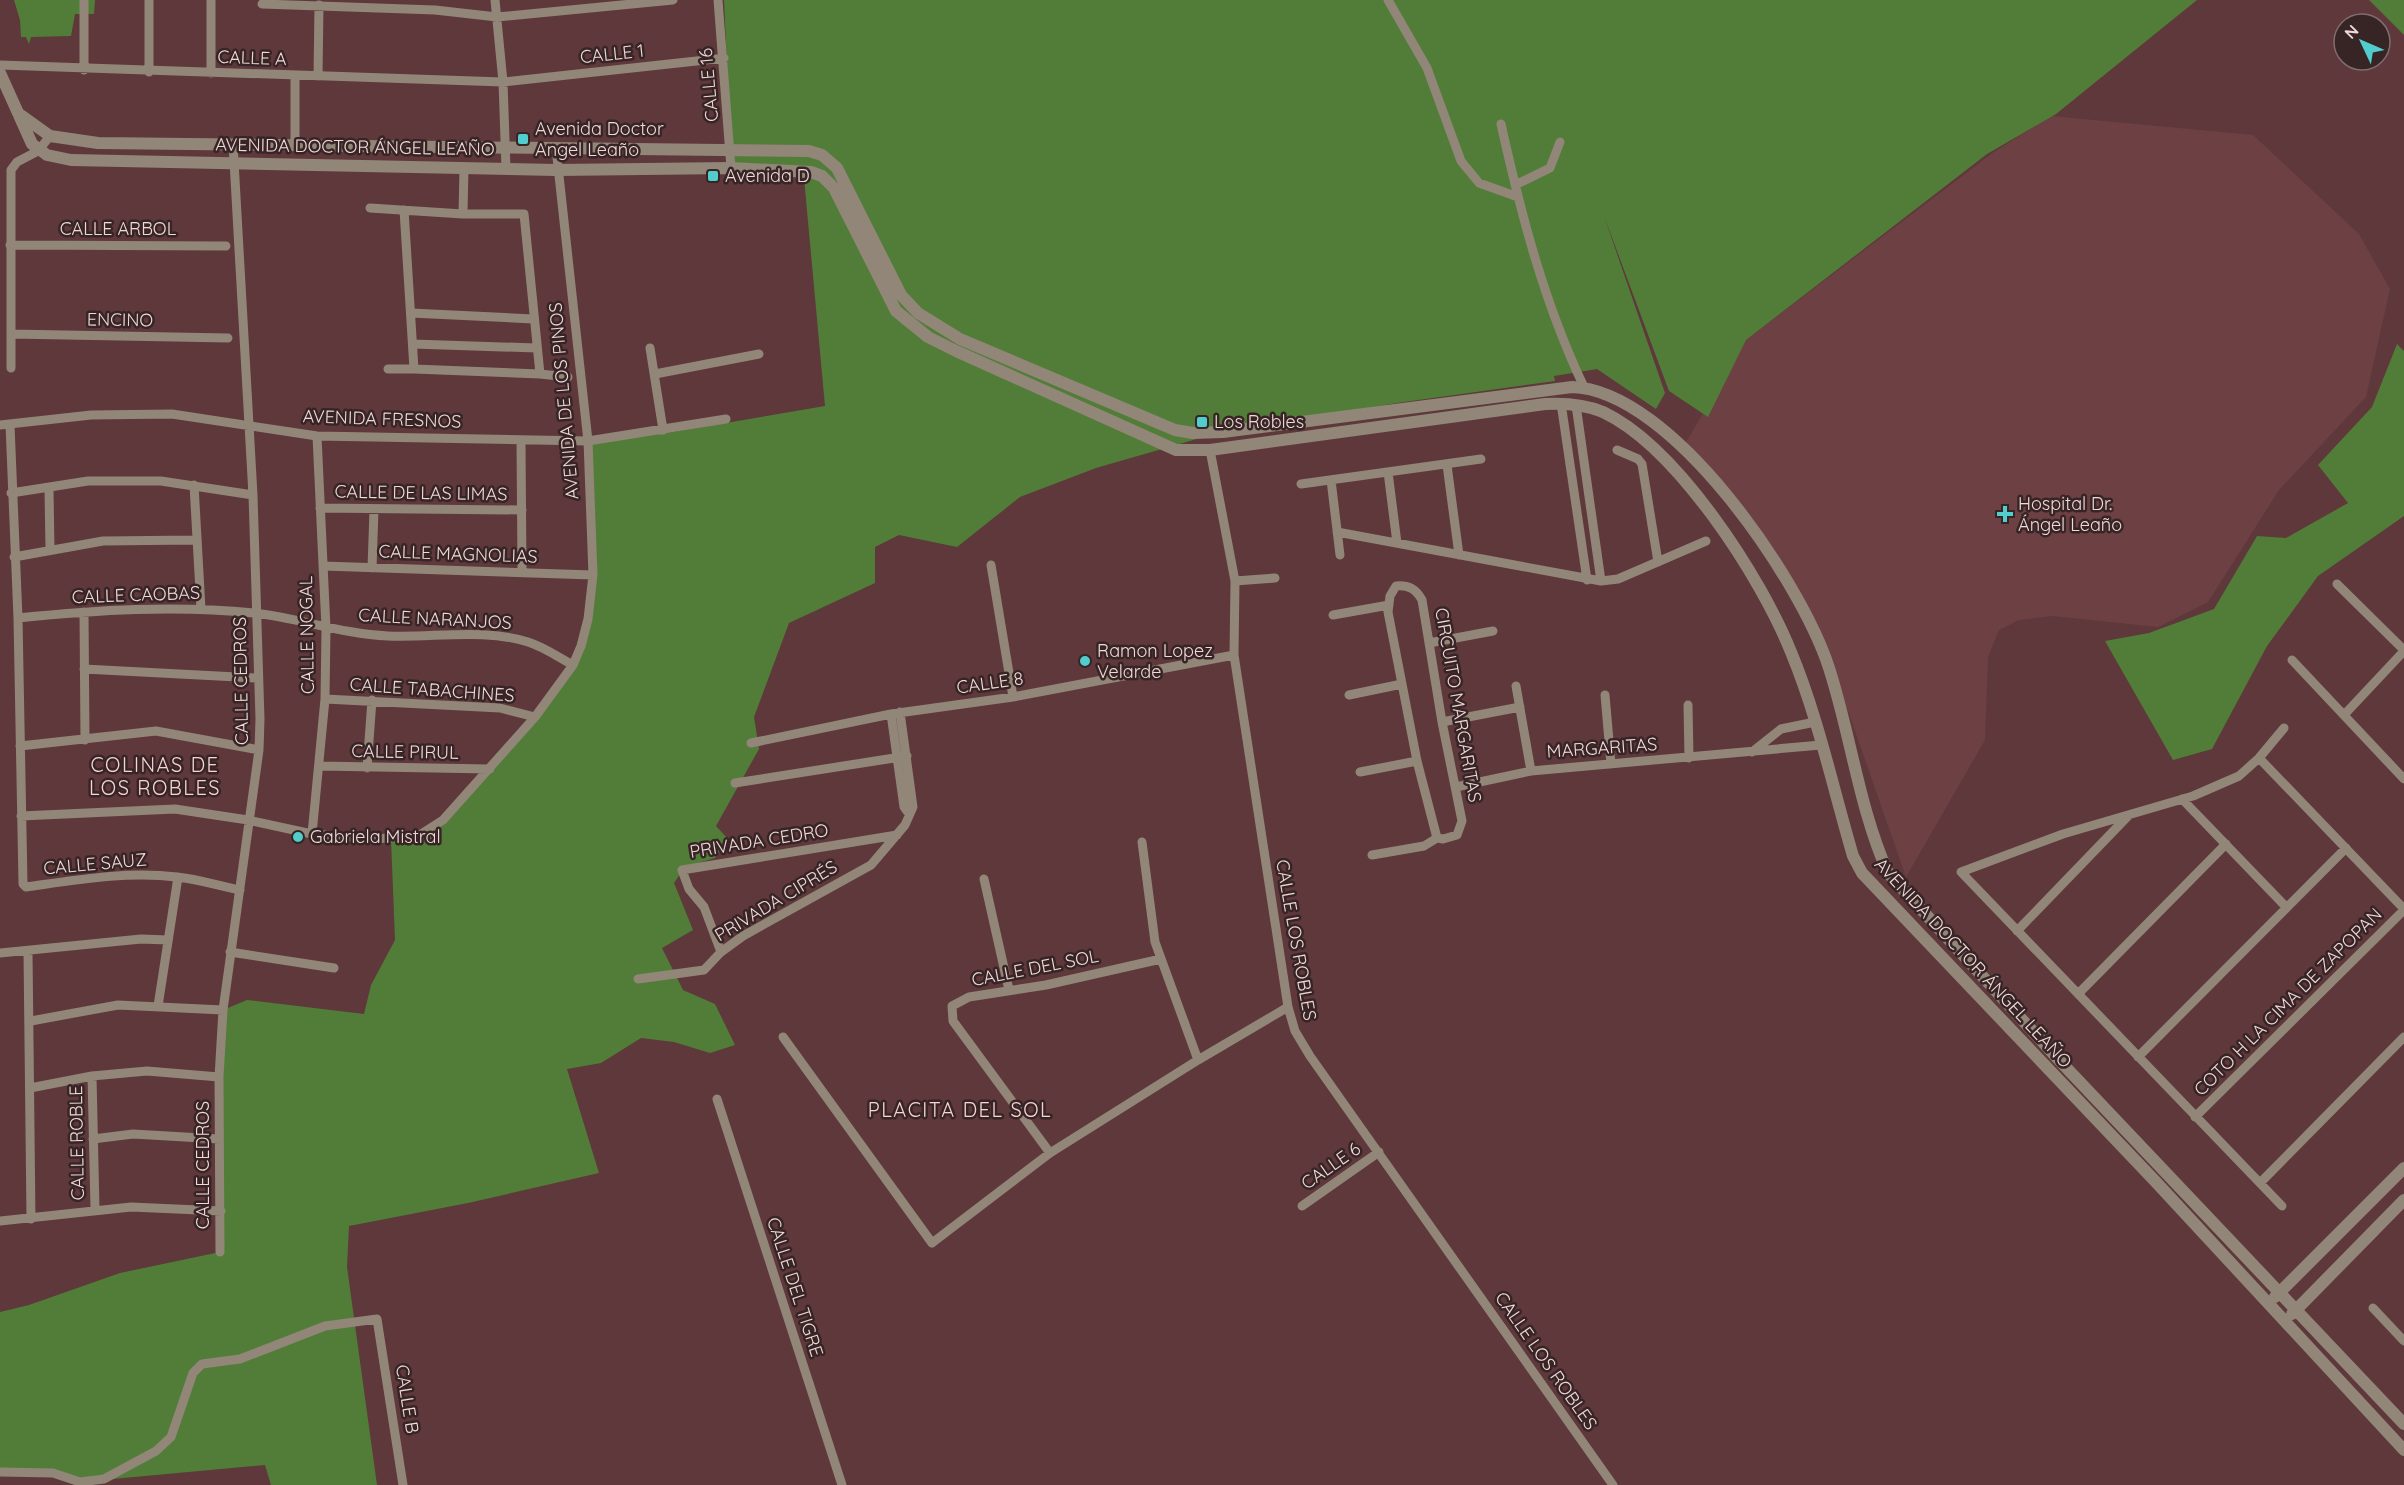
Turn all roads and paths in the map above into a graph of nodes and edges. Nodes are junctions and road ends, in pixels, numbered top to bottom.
1 (84, 0) edge
2 (149, 0) edge
3 (211, 0) edge
4 (495, 0) edge
5 (673, 0) edge
6 (718, 0) edge
7 (1389, 0) edge
8 (262, 4) dead end
9 (320, 5) junction
10 (497, 17) junction
11 (724, 58) junction
12 (0, 66) edge
13 (84, 70) junction
14 (149, 72) junction
15 (0, 73) edge
16 (211, 73) junction
17 (295, 76) junction
18 (318, 76) junction
19 (503, 82) junction
20 (18, 112) junction
21 (1501, 124) dead end
22 (50, 136) junction
23 (1560, 142) dead end
24 (233, 144) junction
25 (295, 145) junction
26 (506, 148) junction
27 (556, 148) junction
28 (785, 150) junction
29 (38, 151) junction
30 (731, 151) junction
31 (234, 163) junction
32 (464, 168) junction
33 (731, 168) junction
34 (506, 169) junction
35 (556, 170) junction
36 (786, 170) junction
37 (1515, 185) junction
38 (1518, 198) junction
39 (370, 207) dead end
40 (404, 210) junction
41 (463, 214) junction
42 (10, 245) junction
43 (226, 246) dead end
44 (411, 314) junction
45 (533, 319) junction
46 (11, 334) junction
47 (228, 338) dead end
48 (413, 344) junction
49 (536, 348) junction
50 (650, 348) dead end
51 (759, 354) dead end
52 (11, 368) dead end
53 (388, 369) dead end
54 (414, 369) junction
55 (540, 374) junction
56 (655, 374) junction
57 (568, 377) dead end
58 (1584, 387) junction
59 (1561, 403) junction
60 (1576, 405) junction
61 (726, 419) dead end
62 (5, 425) edge
63 (248, 425) junction
64 (663, 430) junction
65 (317, 436) junction
66 (520, 440) junction
67 (588, 441) junction
68 (1582, 447) junction
69 (1568, 448) junction
70 (1210, 450) junction
71 (1617, 450) dead end
72 (1481, 459) dead end
73 (1447, 465) junction
74 (1388, 472) junction
75 (1331, 480) junction
76 (1301, 484) dead end
77 (194, 485) junction
78 (49, 489) junction
79 (11, 494) junction
80 (253, 495) junction
81 (320, 508) junction
82 (374, 510) junction
83 (522, 510) junction
84 (1337, 532) junction
85 (195, 540) junction
86 (1706, 541) dead end
87 (1397, 543) junction
88 (50, 550) junction
89 (1340, 555) dead end
90 (1459, 555) junction
91 (14, 557) junction
92 (1658, 562) junction
93 (992, 565) dead end
94 (323, 566) junction
95 (372, 568) junction
96 (522, 572) junction
97 (593, 575) junction
98 (1275, 578) dead end
99 (1587, 580) junction
100 (1235, 581) junction
101 (1601, 582) junction
102 (2337, 584) dead end
103 (1389, 605) junction
104 (201, 609) junction
105 (84, 612) junction
106 (257, 614) junction
107 (1334, 615) dead end
108 (18, 618) junction
109 (326, 628) junction
110 (1493, 631) dead end
111 (1429, 643) junction
112 (2404, 651) edge
113 (1234, 655) junction
114 (2292, 660) dead end
115 (573, 665) junction
116 (84, 669) junction
117 (257, 678) junction
118 (1402, 684) junction
119 (1516, 686) dead end
120 (1349, 695) dead end
121 (1605, 695) dead end
122 (1013, 697) junction
123 (325, 699) junction
124 (372, 700) junction
125 (1688, 705) dead end
126 (1520, 707) junction
127 (896, 713) junction
128 (2344, 715) junction
129 (536, 717) junction
130 (1442, 722) junction
131 (1815, 722) junction
132 (2284, 728) dead end
133 (84, 740) junction
134 (751, 743) dead end
135 (1821, 745) junction
136 (20, 746) junction
137 (259, 750) junction
138 (1752, 752) junction
139 (903, 757) junction
140 (1689, 758) junction
141 (2259, 758) junction
142 (1417, 761) junction
143 (1611, 764) junction
144 (320, 766) junction
145 (367, 768) junction
146 (490, 769) junction
147 (1532, 771) junction
148 (1360, 772) dead end
149 (2404, 779) edge
150 (735, 783) dead end
151 (1456, 787) junction
152 (2182, 799) junction
153 (2130, 814) junction
154 (21, 816) junction
155 (248, 820) junction
156 (312, 834) junction
157 (897, 835) junction
158 (1437, 838) junction
159 (1142, 843) dead end
160 (2226, 844) junction
161 (2346, 848) junction
162 (1372, 855) dead end
163 (178, 877) junction
164 (984, 879) dead end
165 (240, 890) junction
166 (2286, 907) junction
167 (2404, 910) edge
168 (2017, 931) junction
169 (168, 940) junction
170 (28, 952) junction
171 (230, 952) junction
172 (721, 952) junction
173 (0, 953) edge
174 (1161, 959) junction
175 (334, 968) dead end
176 (638, 979) dead end
177 (1009, 990) junction
178 (2078, 994) junction
179 (158, 1006) junction
180 (1288, 1007) junction
181 (223, 1010) junction
182 (31, 1021) junction
183 (783, 1037) dead end
184 (2404, 1037) edge
185 (2138, 1057) junction
186 (1198, 1060) junction
187 (92, 1076) junction
188 (219, 1077) junction
189 (30, 1088) junction
190 (717, 1100) dead end
191 (2195, 1117) junction
192 (219, 1139) junction
193 (93, 1140) junction
194 (1378, 1152) junction
195 (1050, 1153) junction
196 (2404, 1168) edge
197 (2260, 1183) junction
198 (2404, 1200) edge
199 (1302, 1206) dead end
200 (2282, 1206) dead end
201 (95, 1209) junction
202 (221, 1211) junction
203 (31, 1219) junction
204 (0, 1221) edge
205 (220, 1252) dead end
206 (2279, 1293) junction
207 (2268, 1304) junction
208 (2373, 1308) dead end
209 (2295, 1310) junction
210 (2286, 1323) junction
211 (2403, 1338) edge
212 (2393, 1412) junction
213 (2380, 1424) junction
214 (2404, 1424) edge
215 (2404, 1450) edge
216 (0, 1472) edge
217 (403, 1485) edge
218 (842, 1485) edge
219 (1613, 1485) edge

1 - 13 street
2 - 14 street
3 - 16 street
4 - 10 street
5 - 10 street
6 - 11 street, CALLE 16
7 - 38 street
8 - 9 street
9 - 10 street
9 - 18 street
10 - 19 street
11 - 19 street, CALLE 1
11 - 30 street, CALLE 16
12 - 13 street, CALLE A
13 - 14 street, CALLE A
14 - 16 street, CALLE A
15 - 20 street, AVENIDA DOCTOR ÁNGEL LEAÑO
16 - 17 street, CALLE A
17 - 18 street, CALLE A
17 - 25 street
18 - 19 street, CALLE A
19 - 26 street
20 - 22 street, AVENIDA DOCTOR ÁNGEL LEAÑO
20 - 29 street, AVENIDA DOCTOR ÁNGEL LEAÑO
21 - 37 street
22 - 24 street, AVENIDA DOCTOR ÁNGEL LEAÑO
22 - 29 street
23 - 37 street
24 - 25 street, AVENIDA DOCTOR ÁNGEL LEAÑO
24 - 31 street, CALLE CEDROS
25 - 26 street, AVENIDA DOCTOR ÁNGEL LEAÑO
26 - 27 street, AVENIDA DOCTOR ÁNGEL LEAÑO
26 - 34 street
27 - 30 street, AVENIDA DOCTOR ÁNGEL LEAÑO
27 - 35 street, AVENIDA DE LOS PINOS
28 - 30 street, AVENIDA DOCTOR ÁNGEL LEAÑO
28 - 36 street
28 - 58 street, AVENIDA DOCTOR ÁNGEL LEAÑO
29 - 31 street, AVENIDA DOCTOR ÁNGEL LEAÑO
29 - 42 street
30 - 33 street, CALLE 16
31 - 32 street, AVENIDA DOCTOR ÁNGEL LEAÑO
31 - 63 street, CALLE CEDROS
32 - 34 street, AVENIDA DOCTOR ÁNGEL LEAÑO
32 - 41 street
33 - 35 street, AVENIDA DOCTOR ÁNGEL LEAÑO
33 - 36 street, AVENIDA DOCTOR ÁNGEL LEAÑO
34 - 35 street, AVENIDA DOCTOR ÁNGEL LEAÑO
35 - 67 street, AVENIDA DE LOS PINOS
36 - 70 street, AVENIDA DOCTOR ÁNGEL LEAÑO
37 - 38 street
38 - 58 street
39 - 40 street
40 - 41 street
40 - 44 street
41 - 45 street
42 - 43 street, CALLE ARBOL
42 - 46 street
44 - 45 street
44 - 48 street
45 - 49 street
46 - 47 street, ENCINO
46 - 52 street
48 - 49 street
48 - 54 street
49 - 55 street
50 - 56 street
51 - 56 street
53 - 54 street
54 - 55 street
55 - 57 street
56 - 64 street
58 - 206 street, AVENIDA DOCTOR ÁNGEL LEAÑO
59 - 60 street, AVENIDA DOCTOR ÁNGEL LEAÑO
59 - 69 street
59 - 70 street, AVENIDA DOCTOR ÁNGEL LEAÑO
60 - 68 street
60 - 131 street, AVENIDA DOCTOR ÁNGEL LEAÑO
61 - 64 street, AVENIDA FRESNOS
62 - 63 street, AVENIDA FRESNOS
62 - 79 street
63 - 65 street, AVENIDA FRESNOS
63 - 80 street, CALLE CEDROS
64 - 67 street, AVENIDA FRESNOS
65 - 66 street, AVENIDA FRESNOS
65 - 81 street, CALLE NOGAL
66 - 67 street, AVENIDA FRESNOS
66 - 83 street
67 - 97 street, AVENIDA DE LOS PINOS
68 - 69 street
68 - 101 street
69 - 99 street
70 - 100 street, CALLE LOS ROBLES
71 - 92 street
72 - 73 street
73 - 74 street
73 - 90 street
74 - 75 street
74 - 87 street
75 - 76 street
75 - 84 street
77 - 78 street
77 - 80 street
77 - 85 street
78 - 79 street
78 - 88 street
79 - 91 street
80 - 106 street, CALLE CEDROS
81 - 82 street, CALLE DE LAS LIMAS
81 - 94 street, CALLE NOGAL
82 - 83 street, CALLE DE LAS LIMAS
82 - 95 street
83 - 96 street
84 - 87 street
84 - 89 street
85 - 88 street
85 - 104 street
86 - 92 street
87 - 90 street
88 - 91 street
90 - 99 street
91 - 108 street
92 - 101 street
93 - 122 street
94 - 95 street, CALLE MAGNOLIAS
94 - 109 street, CALLE NOGAL
95 - 96 street, CALLE MAGNOLIAS
96 - 97 street, CALLE MAGNOLIAS
97 - 115 street, AVENIDA DE LOS PINOS
98 - 100 street
99 - 101 street
100 - 113 street, CALLE LOS ROBLES
102 - 112 street
103 - 107 street
103 - 111 street, CIRCUITO MARGARITAS
103 - 118 street
104 - 105 street, CALLE CAOBAS
104 - 106 street, CALLE CAOBAS
105 - 108 street, CALLE CAOBAS
105 - 116 street
106 - 109 street, CALLE CAOBAS
106 - 117 street, CALLE CEDROS
108 - 136 street
109 - 115 street, CALLE NARANJOS
109 - 123 street, CALLE NOGAL
110 - 111 street
111 - 130 street, CIRCUITO MARGARITAS
112 - 128 street
113 - 122 street, CALLE 8
113 - 180 street, CALLE LOS ROBLES
114 - 128 street
115 - 129 street, AVENIDA DE LOS PINOS
116 - 117 street
116 - 133 street
117 - 137 street, CALLE CEDROS
118 - 120 street
118 - 142 street
119 - 126 street
121 - 143 street
122 - 127 street, CALLE 8
123 - 124 street, CALLE TABACHINES
123 - 144 street, CALLE NOGAL
124 - 129 street, CALLE TABACHINES
124 - 145 street
125 - 140 street
126 - 130 street
126 - 147 street
127 - 134 street, CALLE 8
127 - 139 street, PRIVADA CIPRÉS
128 - 149 street
129 - 146 street, AVENIDA DE LOS PINOS
130 - 151 street, CIRCUITO MARGARITAS
131 - 135 street, AVENIDA DOCTOR ÁNGEL LEAÑO
131 - 138 street
132 - 141 street, COTO H LA CIMA DE ZAPOPAN
133 - 136 street
133 - 137 street
135 - 138 street, MARGARITAS
135 - 207 street, AVENIDA DOCTOR ÁNGEL LEAÑO
136 - 154 street
137 - 155 street, CALLE CEDROS
138 - 140 street, MARGARITAS
139 - 150 street
139 - 157 street, PRIVADA CIPRÉS
140 - 143 street, MARGARITAS
141 - 152 street, COTO H LA CIMA DE ZAPOPAN
141 - 161 street, COTO H LA CIMA DE ZAPOPAN
142 - 148 street
142 - 158 street
143 - 147 street, MARGARITAS
144 - 145 street, CALLE PIRUL
144 - 156 street, CALLE NOGAL
145 - 146 street, CALLE PIRUL
146 - 156 street, AVENIDA DE LOS PINOS
147 - 151 street, MARGARITAS
151 - 158 street, CIRCUITO MARGARITAS
152 - 153 street, COTO H LA CIMA DE ZAPOPAN
152 - 160 street
153 - 168 street, COTO H LA CIMA DE ZAPOPAN
153 - 168 street, COTO H LA CIMA DE ZAPOPAN
154 - 155 street, AVENIDA DE LOS PINOS
154 - 163 street, CALLE SAUZ
155 - 156 street, AVENIDA DE LOS PINOS
155 - 165 street, CALLE CEDROS
157 - 172 street, PRIVADA CIPRÉS
157 - 172 street, PRIVADA CEDRO
158 - 162 street, CIRCUITO MARGARITAS
159 - 174 street
160 - 166 street
160 - 178 street
161 - 166 street
161 - 167 street, COTO H LA CIMA DE ZAPOPAN
163 - 165 street, CALLE SAUZ
163 - 169 street
164 - 177 street
165 - 171 street, CALLE CEDROS
166 - 185 street
167 - 191 street, COTO H LA CIMA DE ZAPOPAN
168 - 178 street, COTO H LA CIMA DE ZAPOPAN
169 - 170 street
169 - 179 street
170 - 173 street
170 - 182 street
171 - 175 street
171 - 181 street, CALLE CEDROS
172 - 176 street, PRIVADA CIPRÉS
174 - 177 street, CALLE DEL SOL
174 - 186 street
177 - 195 street, CALLE DEL SOL
178 - 185 street, COTO H LA CIMA DE ZAPOPAN
179 - 181 street
179 - 182 street
180 - 186 street
180 - 194 street, CALLE LOS ROBLES
181 - 188 street, CALLE CEDROS
182 - 189 street
183 - 195 street
184 - 197 street
185 - 191 street, COTO H LA CIMA DE ZAPOPAN
186 - 195 street
187 - 188 street
187 - 189 street
187 - 193 street, CALLE ROBLE
188 - 192 street, CALLE CEDROS
189 - 203 street
190 - 218 street, CALLE DEL TIGRE
191 - 197 street, COTO H LA CIMA DE ZAPOPAN
192 - 193 street
192 - 202 street, CALLE CEDROS
193 - 201 street, CALLE ROBLE
194 - 199 street, CALLE 6
194 - 219 street, CALLE LOS ROBLES
196 - 206 street
197 - 200 street, COTO H LA CIMA DE ZAPOPAN
198 - 209 street
201 - 202 street
201 - 203 street
202 - 205 street, CALLE CEDROS
203 - 204 street
206 - 207 street
206 - 209 street, AVENIDA DOCTOR ÁNGEL LEAÑO
207 - 210 street, AVENIDA DOCTOR ÁNGEL LEAÑO
208 - 211 street
209 - 210 street
209 - 212 street, AVENIDA DOCTOR ÁNGEL LEAÑO
210 - 213 street, AVENIDA DOCTOR ÁNGEL LEAÑO
212 - 213 street
212 - 214 street, AVENIDA DOCTOR ÁNGEL LEAÑO
213 - 215 street, AVENIDA DOCTOR ÁNGEL LEAÑO
216 - 217 street, CALLE B

